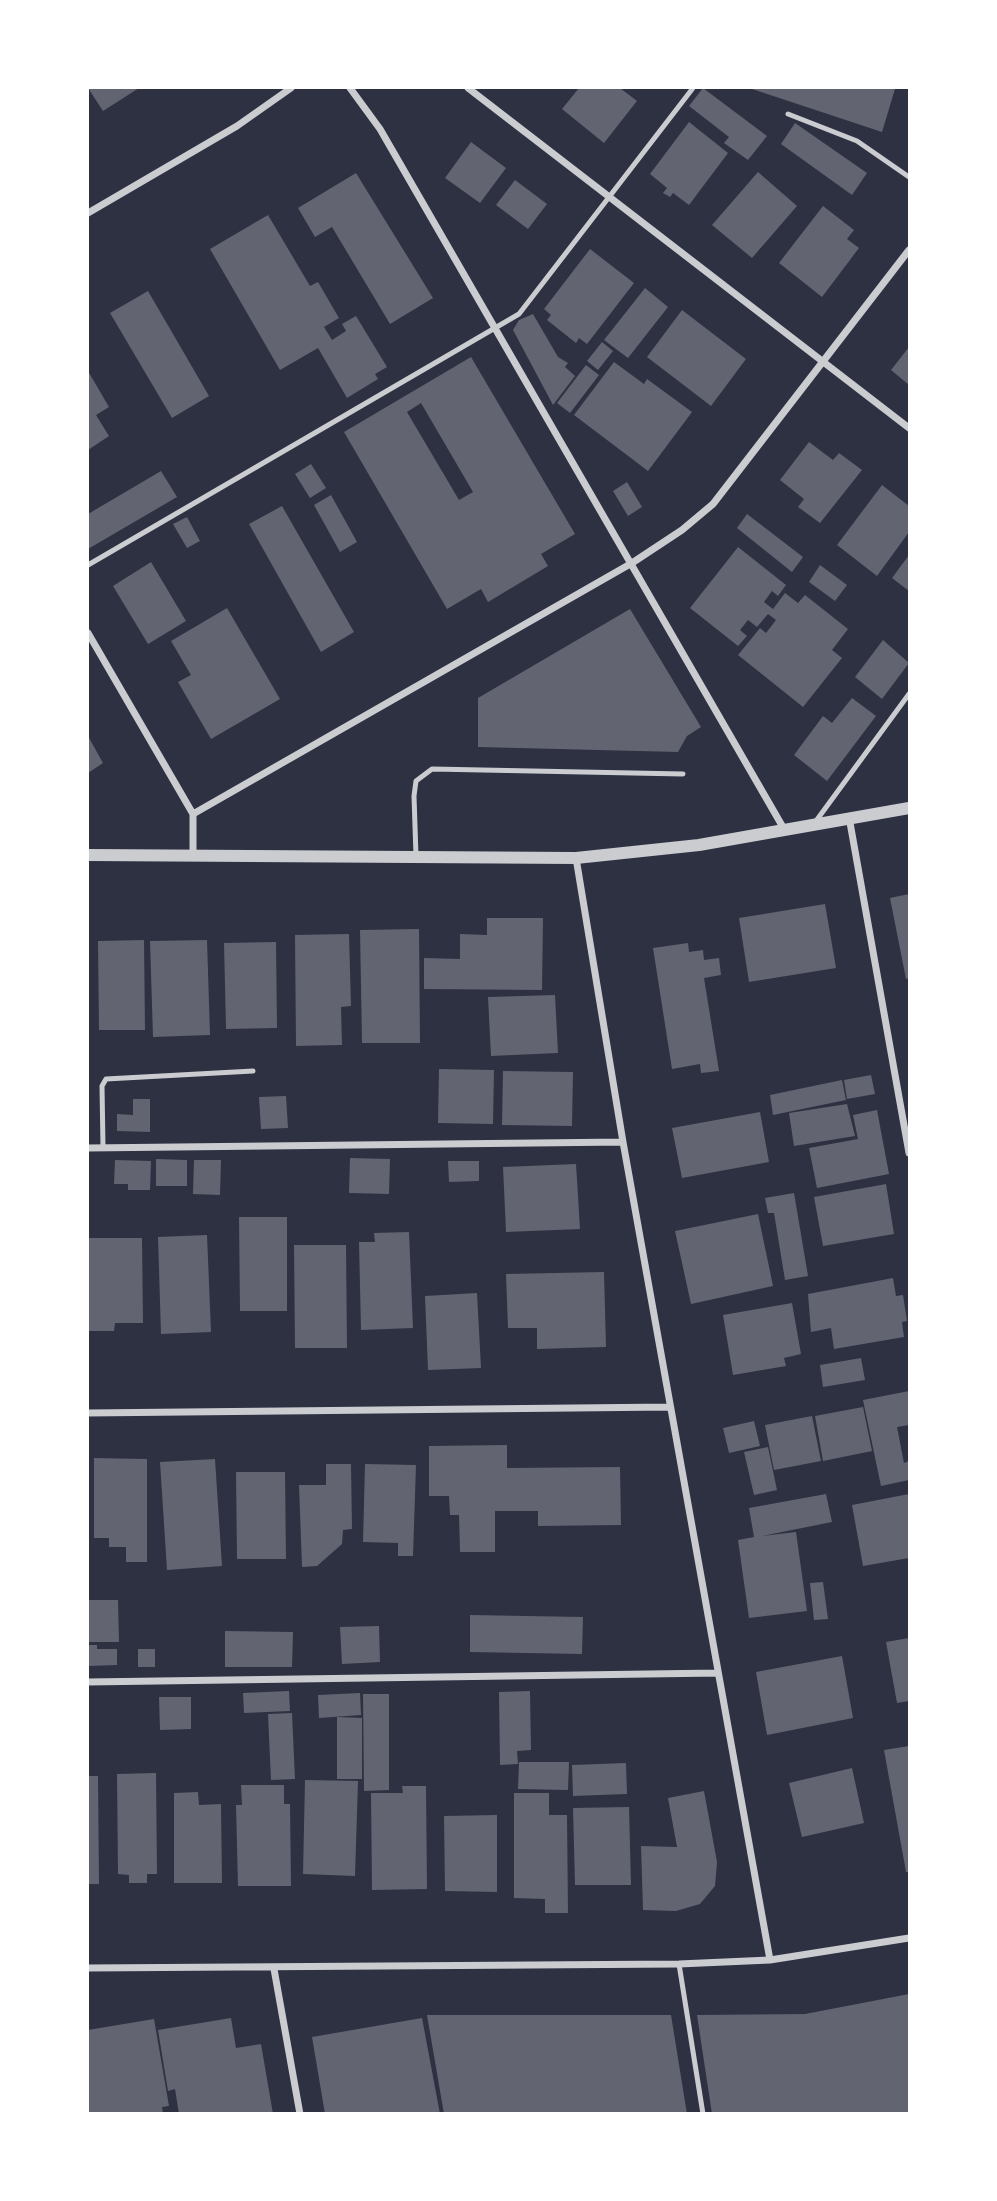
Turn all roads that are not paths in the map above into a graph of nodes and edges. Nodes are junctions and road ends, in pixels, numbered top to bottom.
1 (291, 88) edge
2 (350, 88) edge
3 (468, 88) edge
4 (693, 88) edge
5 (788, 114) dead end
6 (909, 177) edge
7 (610, 199) junction
8 (88, 213) edge
9 (909, 250) edge
10 (496, 328) junction
11 (824, 363) junction
12 (909, 428) edge
13 (632, 563) junction
14 (88, 565) edge
15 (88, 633) edge
16 (909, 694) edge
17 (684, 774) dead end
18 (909, 808) edge
19 (193, 814) junction
20 (849, 817) junction
21 (815, 823) junction
22 (784, 828) junction
23 (193, 854) junction
24 (88, 855) edge
25 (416, 856) junction
26 (576, 858) junction
27 (253, 1071) dead end
28 (623, 1142) junction
29 (103, 1147) junction
30 (88, 1148) edge
31 (909, 1153) edge
32 (670, 1407) junction
33 (88, 1413) edge
34 (718, 1673) junction
35 (88, 1682) edge
36 (909, 1938) edge
37 (769, 1961) junction
38 (679, 1964) junction
39 (88, 1968) edge
40 (274, 1969) junction
41 (300, 2113) edge
42 (703, 2113) edge

1 - 8 street
2 - 10 street
3 - 7 street
4 - 7 lane
5 - 6 lane
7 - 10 lane
7 - 11 street
9 - 11 street
10 - 13 street
10 - 14 lane
11 - 12 street
11 - 13 street
13 - 19 street
13 - 22 street
15 - 19 street
16 - 21 lane
17 - 25 lane
18 - 20 street
19 - 23 street
20 - 21 street
20 - 31 street
21 - 22 street
22 - 26 street
23 - 24 street
23 - 25 street
25 - 26 street
26 - 28 street
27 - 29 lane
28 - 29 street
28 - 32 street
29 - 30 street
32 - 33 street
32 - 34 street
34 - 35 street
34 - 37 street
36 - 37 street
37 - 38 street
38 - 40 street
38 - 42 lane
39 - 40 street
40 - 41 street

